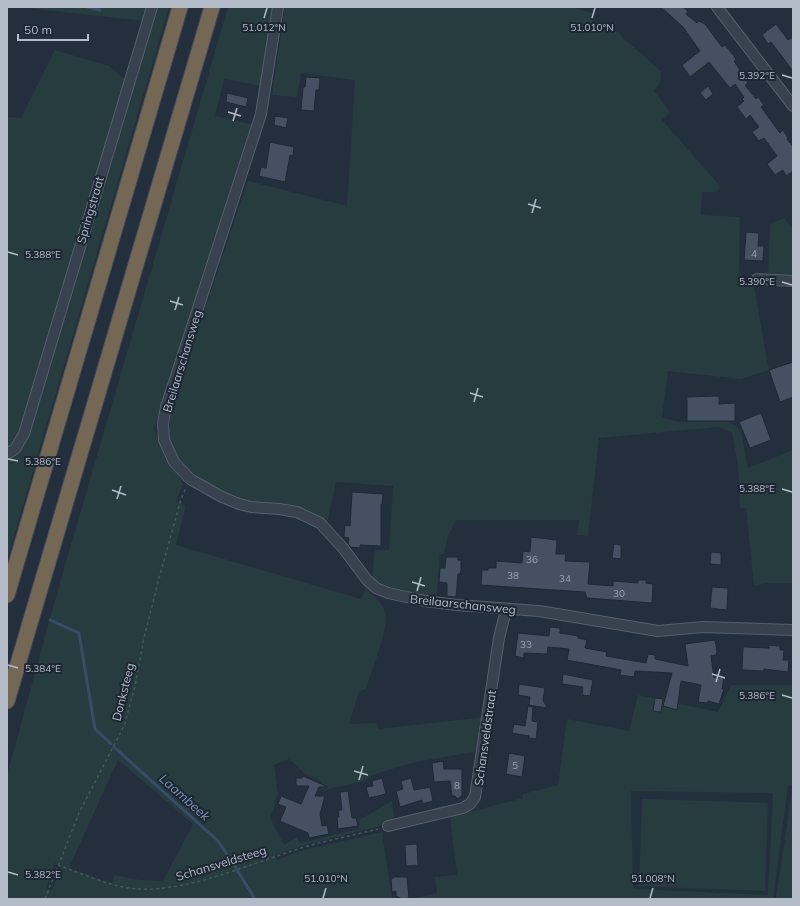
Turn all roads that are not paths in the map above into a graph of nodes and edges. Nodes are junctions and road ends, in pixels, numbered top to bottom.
1 (152, 7) edge
2 (180, 7) edge
3 (212, 7) edge
4 (278, 7) edge
5 (717, 7) edge
6 (793, 106) edge
7 (757, 279) dead end
8 (793, 281) edge
9 (7, 454) edge
10 (7, 595) edge
11 (506, 610) junction
12 (793, 630) edge
13 (7, 701) edge
14 (388, 826) road end

1 - 9 street, Springstraat
2 - 10 highway
3 - 13 highway
4 - 11 street, Breilaarschansweg
5 - 6 street
7 - 8 street
11 - 12 street, Breilaarschansweg
11 - 14 street, Schansveldstraat

